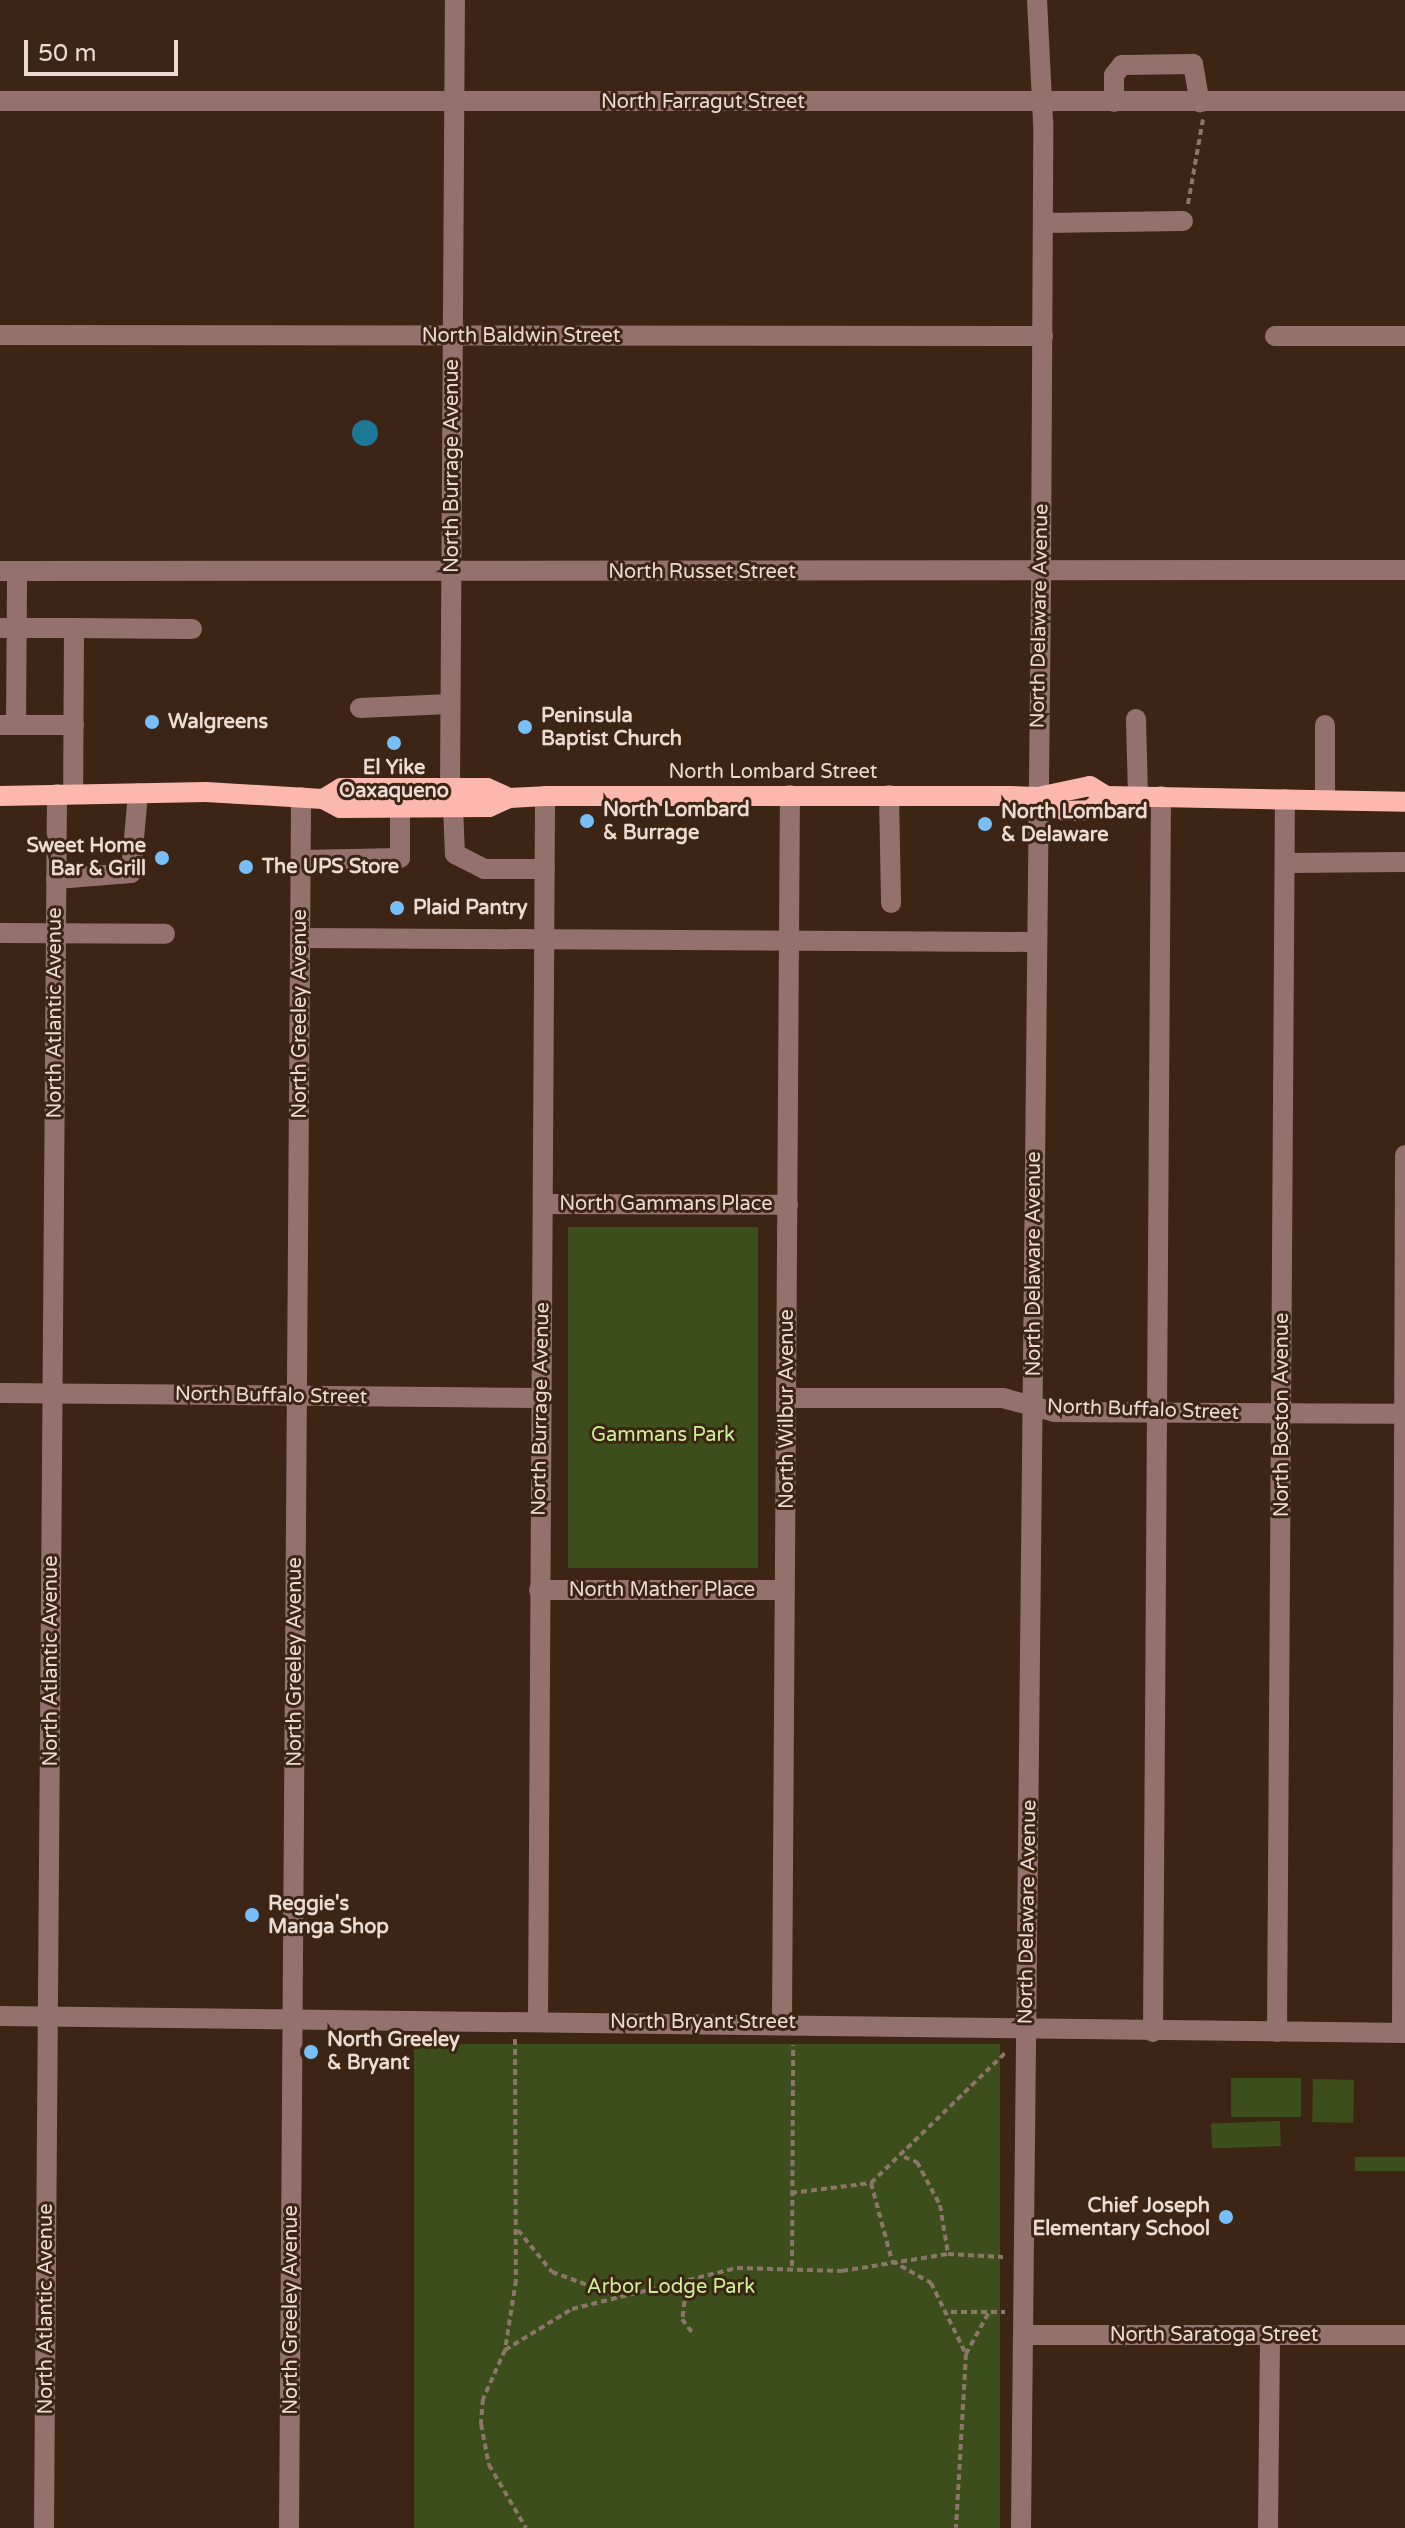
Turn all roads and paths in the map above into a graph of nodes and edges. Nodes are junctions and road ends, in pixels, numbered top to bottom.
1 (455, 0) edge
2 (1037, 0) edge
3 (0, 101) edge
4 (1405, 101) edge
5 (454, 102) junction
6 (1114, 102) junction
7 (1201, 102) junction
8 (1039, 103) junction
9 (1183, 221) joint
10 (1043, 223) junction
11 (0, 335) edge
12 (453, 336) junction
13 (1043, 336) junction
14 (1275, 336) dead end
15 (1405, 336) edge
16 (1405, 570) edge
17 (8, 571) edge
18 (1041, 571) junction
19 (451, 573) junction
20 (8, 628) edge
21 (74, 628) junction
22 (192, 629) dead end
23 (450, 704) junction
24 (360, 708) dead end
25 (1136, 719) dead end
26 (8, 725) edge
27 (74, 725) junction
28 (1325, 725) dead end
29 (138, 793) junction
30 (65, 794) junction
31 (790, 795) junction
32 (889, 795) junction
33 (0, 796) edge
34 (545, 796) junction
35 (1138, 796) junction
36 (1161, 796) junction
37 (301, 797) junction
38 (1038, 797) junction
39 (451, 798) junction
40 (323, 799) junction
41 (1285, 799) junction
42 (1325, 799) junction
43 (1405, 802) edge
44 (400, 808) junction
45 (301, 860) junction
46 (1405, 862) edge
47 (1285, 863) junction
48 (545, 869) junction
49 (56, 879) junction
50 (891, 903) dead end
51 (0, 933) edge
52 (55, 934) junction
53 (165, 934) dead end
54 (544, 937) junction
55 (301, 938) junction
56 (789, 939) junction
57 (1034, 942) junction
58 (1405, 1155) edge
59 (543, 1204) junction
60 (788, 1205) junction
61 (0, 1393) edge
62 (52, 1394) junction
63 (297, 1397) junction
64 (542, 1398) junction
65 (787, 1398) junction
66 (1033, 1406) junction
67 (1157, 1413) junction
68 (1282, 1414) junction
69 (1404, 1414) edge
70 (539, 1590) junction
71 (785, 1590) junction
72 (0, 2016) edge
73 (48, 2017) junction
74 (293, 2019) junction
75 (514, 2021) junction
76 (538, 2021) junction
77 (788, 2022) junction
78 (1027, 2027) junction
79 (1153, 2032) junction
80 (1277, 2032) junction
81 (1404, 2033) edge
82 (900, 2158) junction
83 (871, 2183) junction
84 (791, 2193) junction
85 (517, 2228) junction
86 (948, 2254) junction
87 (1024, 2258) junction
88 (892, 2261) junction
89 (792, 2266) junction
90 (687, 2281) junction
91 (615, 2295) junction
92 (951, 2312) junction
93 (989, 2312) junction
94 (1023, 2313) junction
95 (694, 2335) dead end
96 (1023, 2335) junction
97 (1270, 2335) junction
98 (1405, 2335) edge
99 (505, 2350) junction
100 (966, 2354) junction
101 (44, 2528) edge
102 (289, 2528) edge
103 (526, 2528) edge
104 (956, 2528) edge
105 (1021, 2528) edge
106 (1268, 2528) edge

1 - 5 street, North Burrage Avenue
2 - 8 street, North Delaware Avenue
3 - 5 street, North Farragut Street
4 - 7 street, North Farragut Street
5 - 8 street, North Farragut Street
5 - 12 street, North Burrage Avenue
6 - 7 street, North Farragut Street
6 - 7 street
6 - 8 street, North Farragut Street
7 - 9 path
8 - 10 street, North Delaware Avenue
9 - 10 street
10 - 13 street, North Delaware Avenue
11 - 12 street, North Baldwin Street
12 - 13 street, North Baldwin Street
12 - 19 street, North Burrage Avenue
13 - 18 street, North Delaware Avenue
14 - 15 street
16 - 18 street, North Russet Street
17 - 19 street, North Russet Street
17 - 20 street
18 - 19 street, North Russet Street
18 - 38 street, North Delaware Avenue
19 - 23 street, North Burrage Avenue
20 - 21 street
20 - 26 street
21 - 22 street
21 - 27 street, North Atlantic Avenue
23 - 24 street
23 - 39 street, North Burrage Avenue
25 - 35 street
26 - 27 street
27 - 30 street, North Atlantic Avenue
28 - 42 street
29 - 30 main road, North Lombard Street
29 - 37 main road, North Lombard Street
29 - 49 street
30 - 33 main road, North Lombard Street
30 - 49 street, North Atlantic Avenue
31 - 32 main road, North Lombard Street
31 - 34 main road, North Lombard Street
31 - 56 street, North Wilbur Avenue
32 - 38 main road, North Lombard Street
32 - 50 street
34 - 39 main road, North Lombard Street
34 - 48 street, North Burrage Avenue
35 - 36 main road, North Lombard Street
35 - 38 main road, North Lombard Street
36 - 41 main road, North Lombard Street
36 - 67 street
37 - 40 main road, North Lombard Street
37 - 45 street, North Greeley Avenue
38 - 57 street, North Delaware Avenue
39 - 40 main road, North Lombard Street
39 - 44 main road, North Lombard Street
39 - 48 street, North Burrage Avenue
40 - 44 main road, North Lombard Street
41 - 42 main road, North Lombard Street
41 - 47 street, North Boston Avenue
42 - 43 main road, North Lombard Street
44 - 45 street
45 - 55 street, North Greeley Avenue
46 - 47 street
47 - 68 street, North Boston Avenue
48 - 54 street, North Burrage Avenue
49 - 52 street, North Atlantic Avenue
51 - 52 street
52 - 53 street
52 - 62 street, North Atlantic Avenue
54 - 55 street
54 - 56 street
54 - 59 street, North Burrage Avenue
55 - 63 street, North Greeley Avenue
56 - 57 street
56 - 60 street, North Wilbur Avenue
57 - 66 street, North Delaware Avenue
58 - 69 street
59 - 60 street, North Gammans Place
59 - 64 street, North Burrage Avenue
60 - 65 street, North Wilbur Avenue
61 - 62 street, North Buffalo Street
62 - 63 street, North Buffalo Street
62 - 73 street, North Atlantic Avenue
63 - 64 street, North Buffalo Street
63 - 74 street, North Greeley Avenue
64 - 70 street, North Burrage Avenue
65 - 66 street, North Buffalo Street
65 - 71 street, North Wilbur Avenue
66 - 67 street, North Buffalo Street
66 - 78 street, North Delaware Avenue
67 - 68 street, North Buffalo Street
67 - 79 street
68 - 69 street, North Buffalo Street
68 - 80 street, North Boston Avenue
69 - 81 street
70 - 71 street, North Mather Place
70 - 76 street, North Burrage Avenue
71 - 77 street, North Wilbur Avenue
72 - 73 street, North Bryant Street
73 - 74 street, North Bryant Street
73 - 101 street, North Atlantic Avenue
74 - 75 street, North Bryant Street
74 - 102 street, North Greeley Avenue
75 - 76 street, North Bryant Street
75 - 85 path
76 - 77 street, North Bryant Street
77 - 78 street, North Bryant Street
77 - 84 path
78 - 79 street, North Bryant Street
78 - 82 path
78 - 87 street, North Delaware Avenue
79 - 80 street, North Bryant Street
80 - 81 street, North Bryant Street
82 - 83 path
82 - 86 path
83 - 84 path
83 - 88 path
84 - 89 path
85 - 91 path
85 - 99 path
86 - 87 path
86 - 88 path
87 - 94 street, North Delaware Avenue
88 - 89 path
88 - 92 path
89 - 90 path
90 - 91 path
90 - 95 path
91 - 99 path
92 - 93 path
92 - 100 path
93 - 94 path
93 - 100 path
94 - 96 street, North Delaware Avenue
96 - 97 street, North Saratoga Street
96 - 105 street, North Delaware Avenue
97 - 98 street, North Saratoga Street
97 - 106 street
99 - 103 path
100 - 104 path

